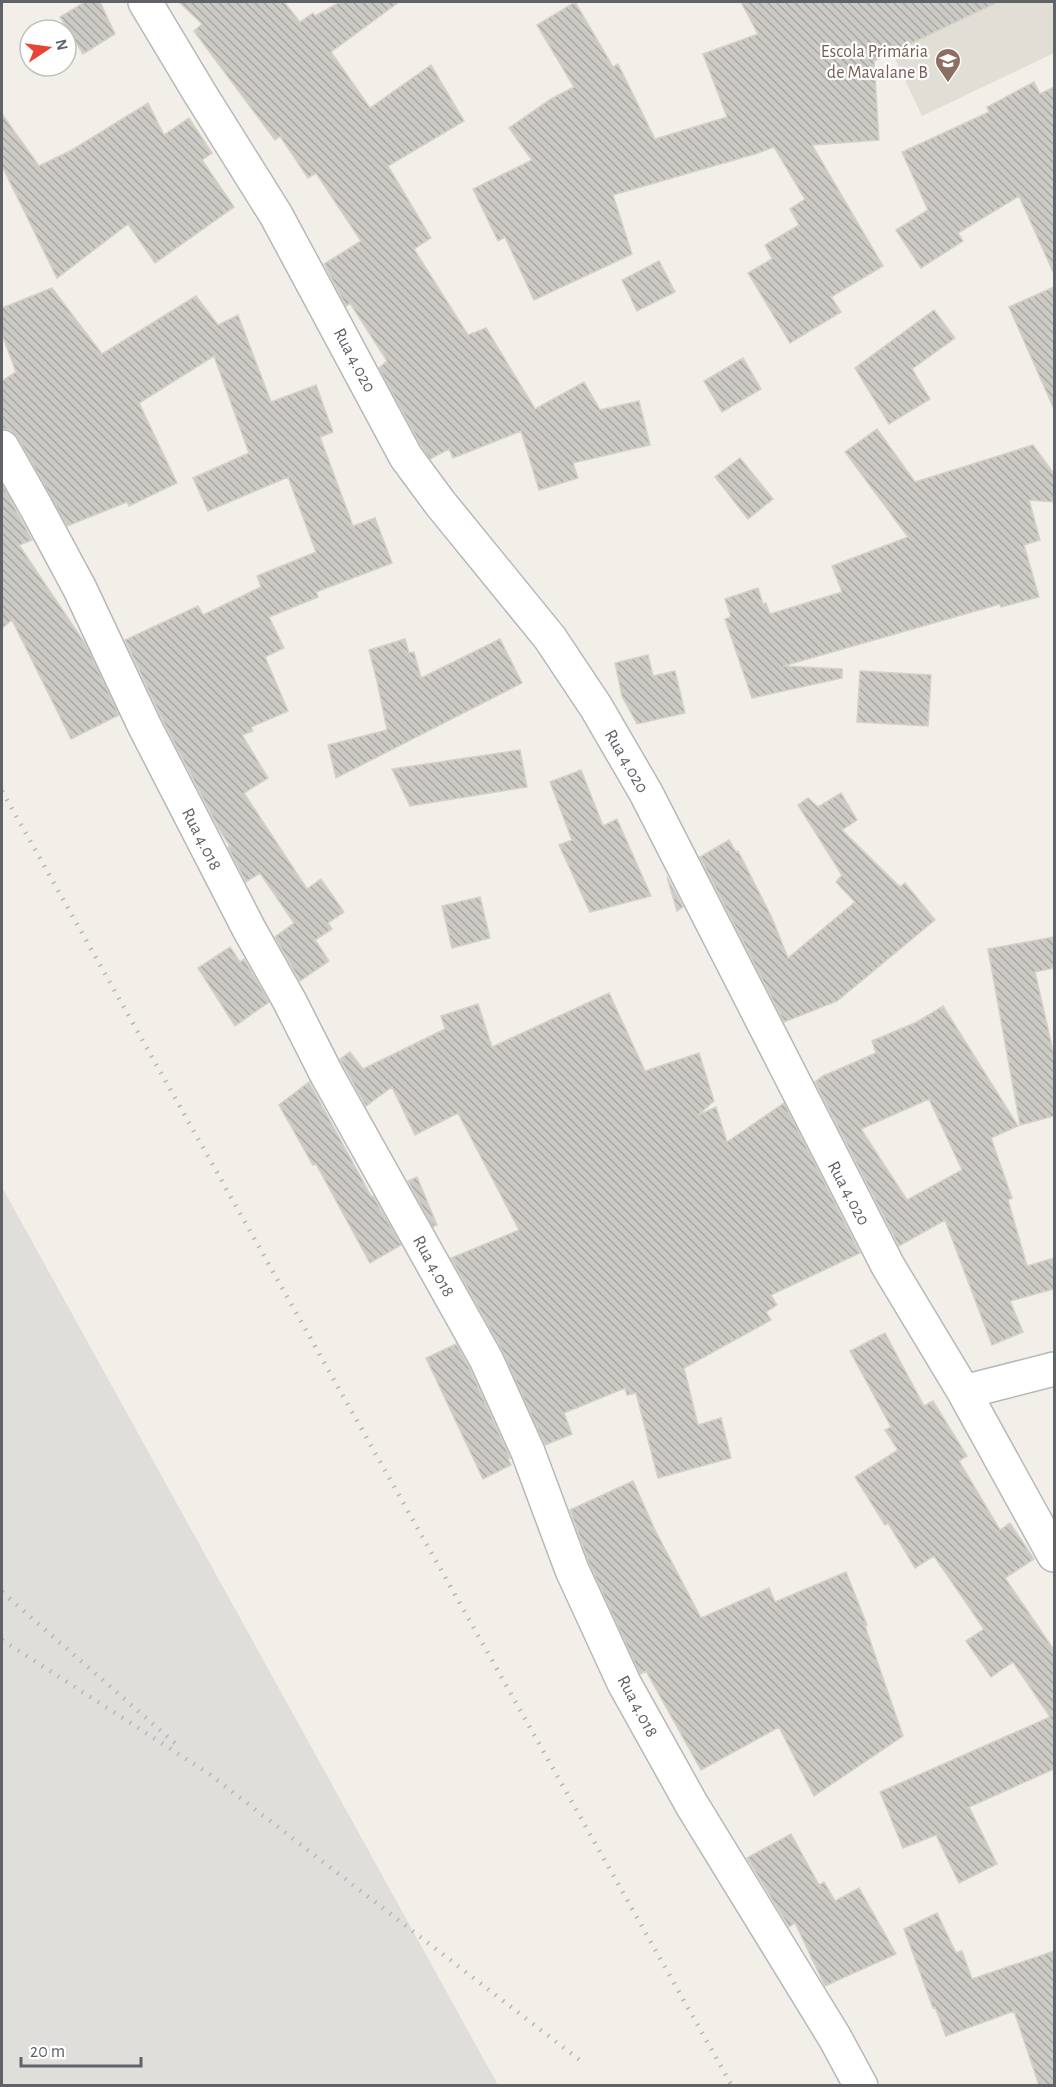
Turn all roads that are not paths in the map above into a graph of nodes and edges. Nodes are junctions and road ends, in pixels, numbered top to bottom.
1 (145, 2) edge
2 (2, 447) edge
3 (1054, 1369) edge
4 (964, 1392) junction
5 (1054, 1555) edge
6 (835, 2038) junction
7 (861, 2085) edge
8 (873, 2085) edge

1 - 4 street, Rua 4.020
2 - 6 street, Rua 4.018
3 - 4 street
4 - 5 street, Rua 4.020
6 - 7 street, Rua 4.018
6 - 8 street

